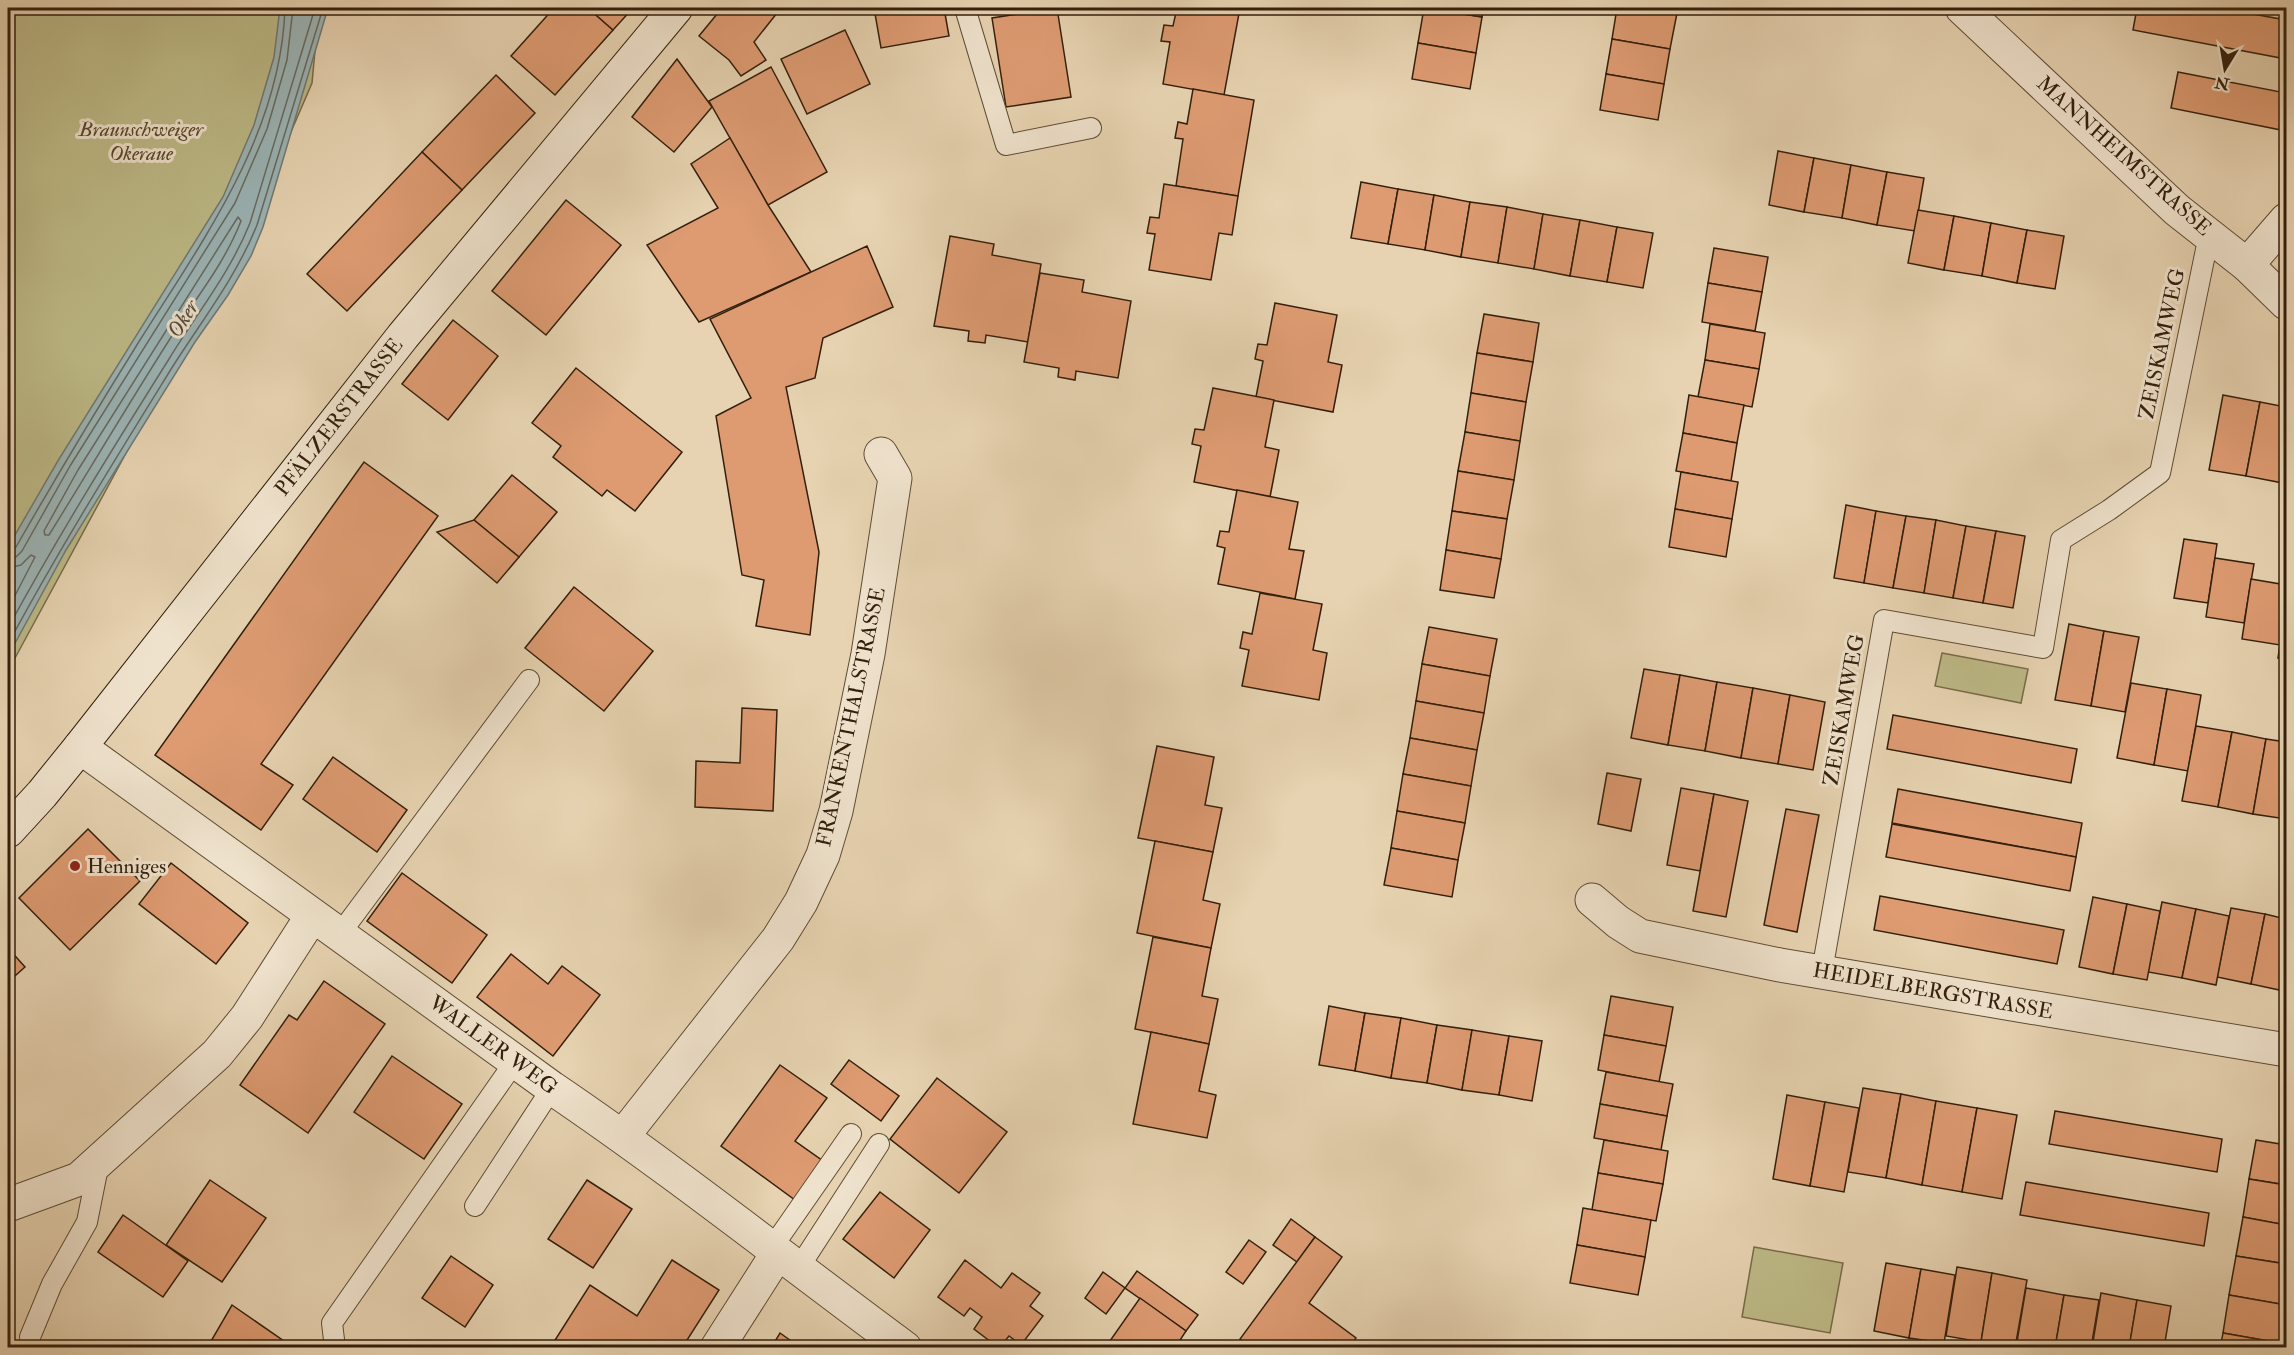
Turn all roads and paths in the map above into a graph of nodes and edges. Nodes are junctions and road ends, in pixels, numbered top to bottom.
1 (676, 8) edge
2 (965, 8) edge
3 (1962, 8) edge
4 (1091, 128) dead end
5 (2286, 220) edge
6 (2209, 235) junction
7 (2247, 265) junction
8 (2286, 303) edge
9 (881, 454) dead end
10 (529, 680) dead end
11 (80, 747) junction
12 (8, 831) edge
13 (1592, 900) dead end
14 (312, 916) junction
15 (339, 934) junction
16 (1822, 971) junction
17 (2286, 1050) edge
18 (516, 1060) junction
19 (552, 1088) junction
20 (851, 1134) dead end
21 (623, 1137) junction
22 (879, 1144) dead end
23 (100, 1159) junction
24 (8, 1205) edge
25 (475, 1206) dead end
26 (782, 1257) junction
27 (30, 1337) dead end
28 (335, 1347) edge
29 (717, 1347) edge
30 (905, 1347) edge

1 - 11 street, PFÄLZERSTRASSE
2 - 4 lane
3 - 6 street, MANNHEIMSTRASSE
5 - 7 street
6 - 7 street, MANNHEIMSTRASSE
6 - 16 lane, ZEISKAMWEG
7 - 8 street, MANNHEIMSTRASSE
9 - 21 street, FRANKENTHALSTRASSE
10 - 15 lane
11 - 12 street, PFÄLZERSTRASSE
11 - 14 street, WALLER WEG
13 - 16 street, HEIDELBERGSTRASSE
14 - 15 street, WALLER WEG
14 - 23 street
15 - 18 street, WALLER WEG
16 - 17 street, HEIDELBERGSTRASSE
18 - 19 street, WALLER WEG
18 - 28 lane
19 - 21 street, WALLER WEG
19 - 25 lane
20 - 26 lane
21 - 26 street, WALLER WEG
22 - 26 lane
23 - 24 street
23 - 27 lane
26 - 29 street
26 - 30 street, WALLER WEG

